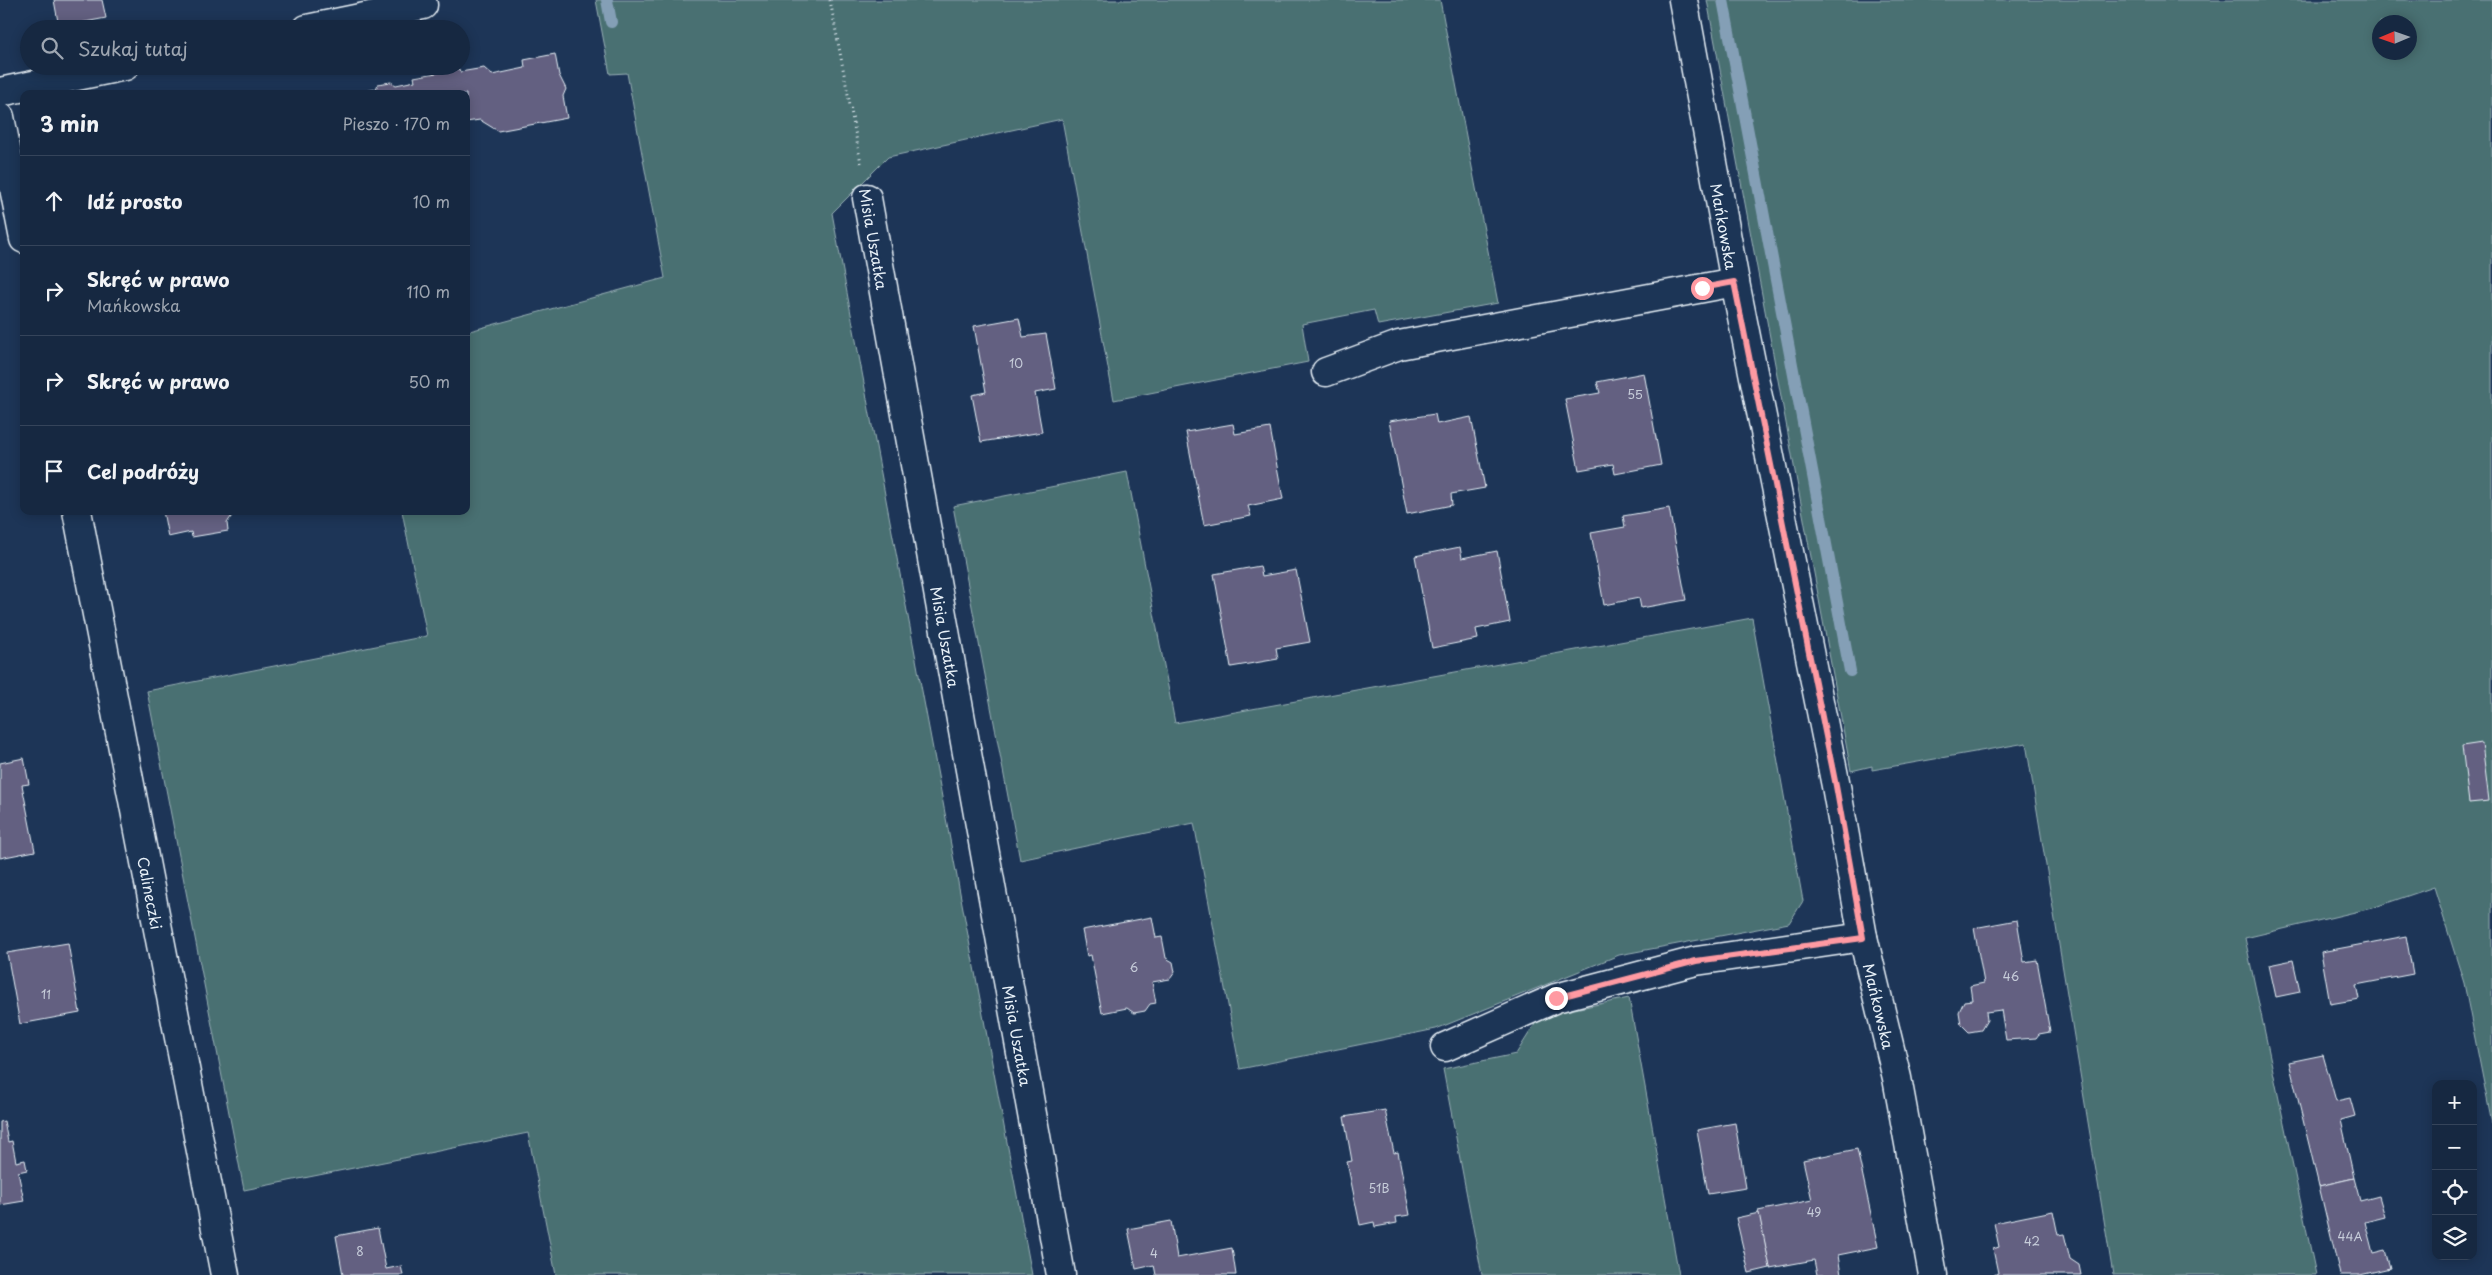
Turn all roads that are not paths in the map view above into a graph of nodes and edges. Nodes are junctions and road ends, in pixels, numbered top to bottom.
1 (1683, 0) edge
2 (423, 5) dead end
3 (350, 20) edge
4 (82, 75) edge
5 (0, 92) edge
6 (0, 117) edge
7 (867, 198) road end
8 (20, 219) edge
9 (1734, 282) junction
10 (1326, 372) dead end
11 (78, 515) edge
12 (1863, 938) junction
13 (1445, 1047) dead end
14 (225, 1275) edge
15 (1061, 1275) edge
16 (1933, 1275) edge

1 - 9 street, Mańkowska
2 - 3 street
4 - 5 street
6 - 8 street
7 - 15 street, Misia Uszatka
9 - 10 street
9 - 12 street, Mańkowska
11 - 14 street, Calineczki
12 - 13 street
12 - 16 street, Mańkowska

